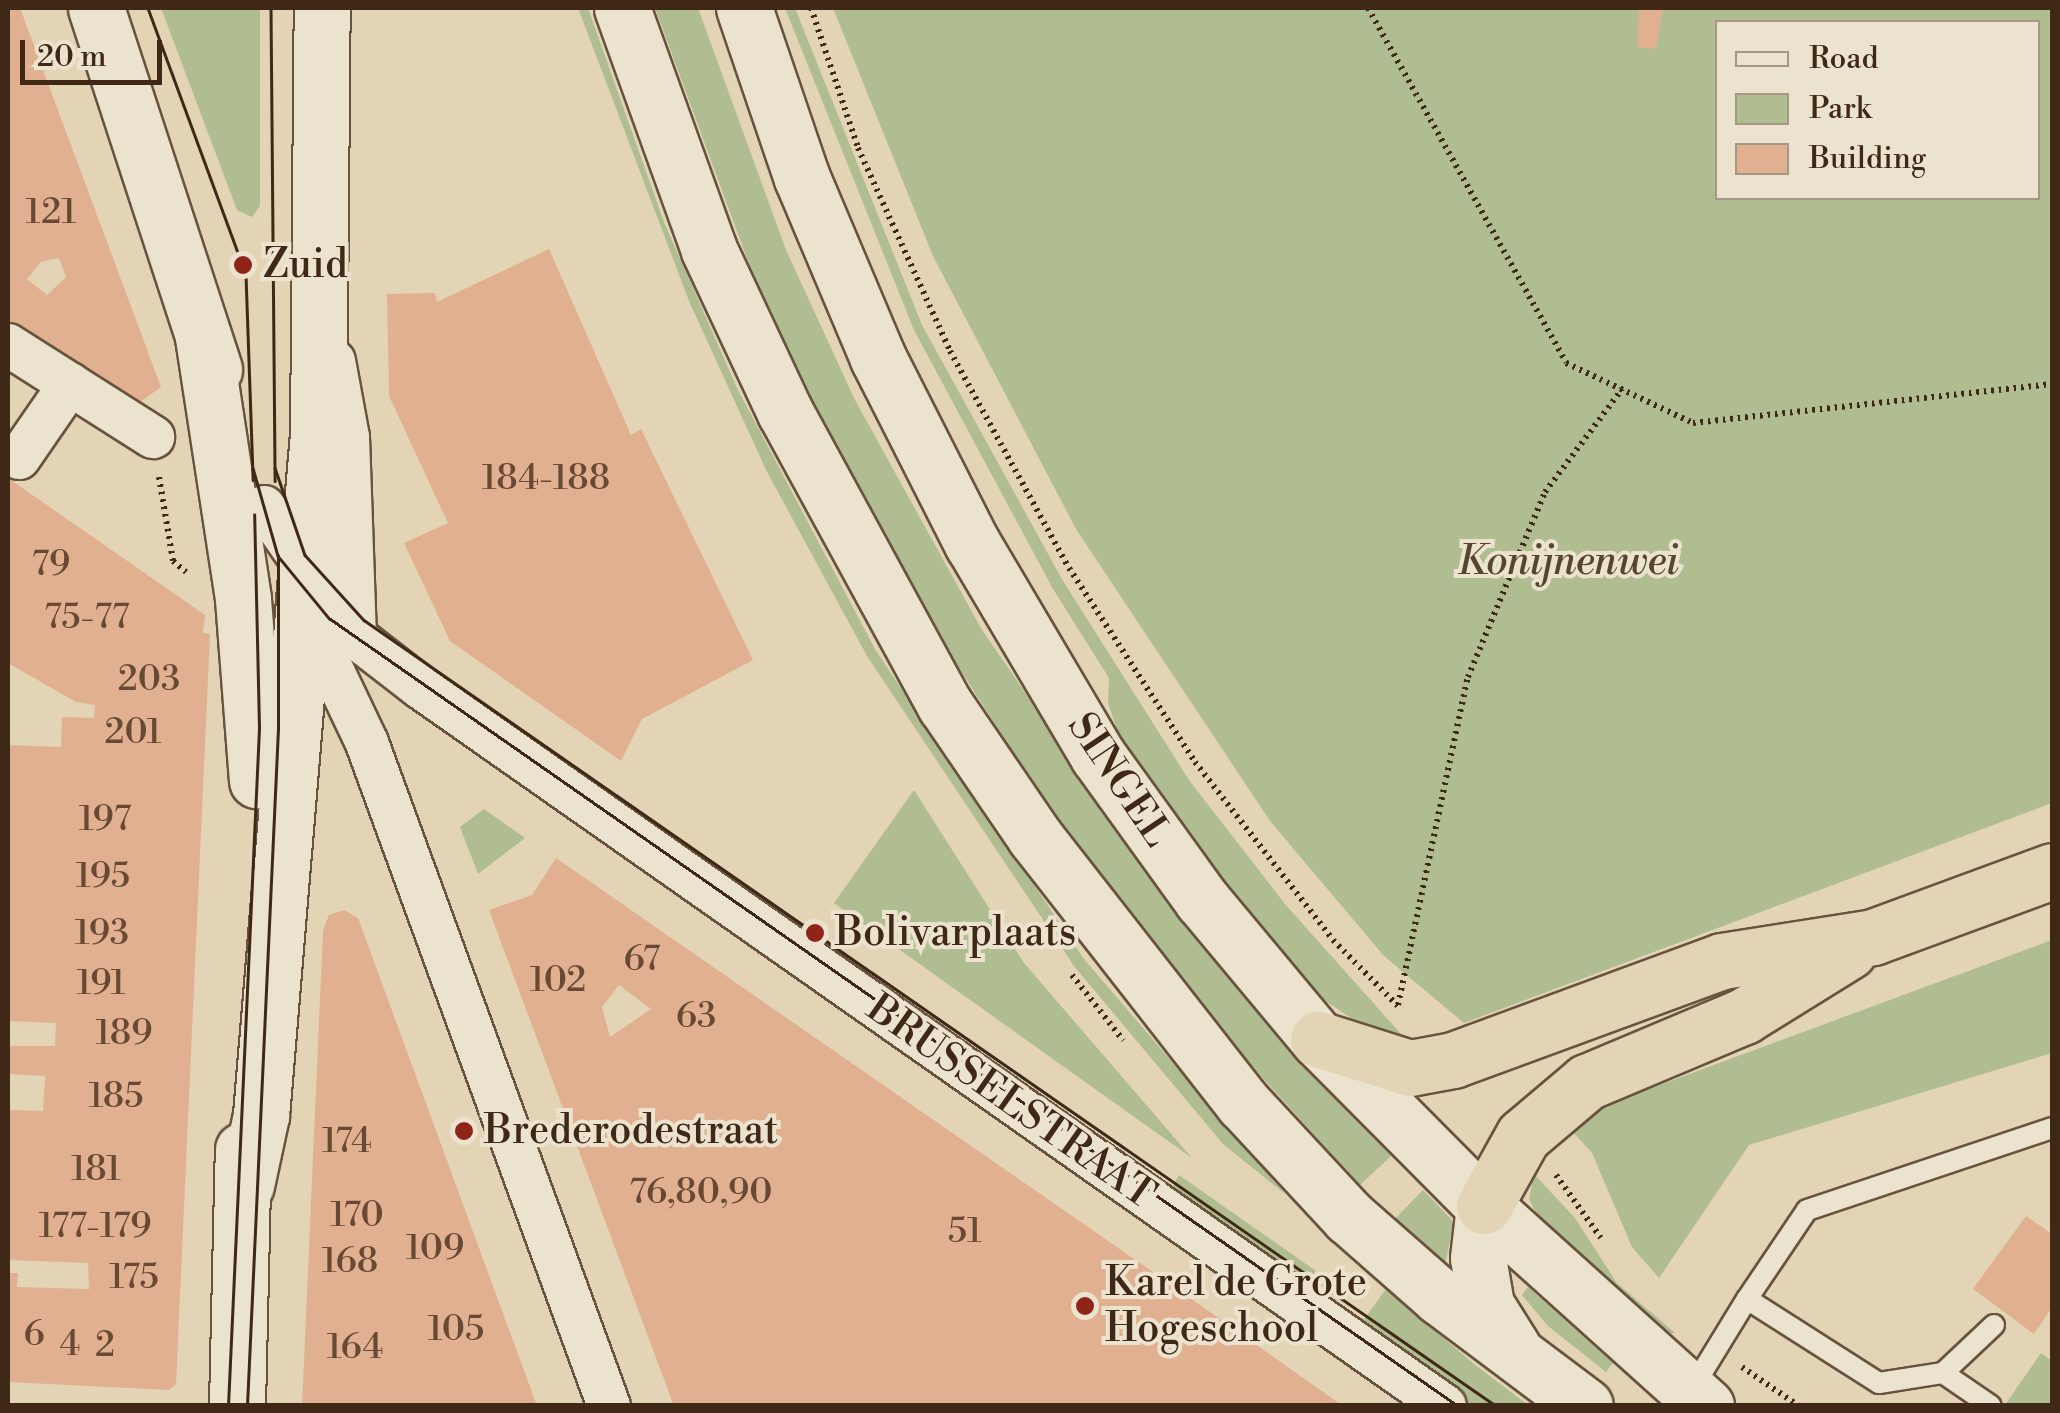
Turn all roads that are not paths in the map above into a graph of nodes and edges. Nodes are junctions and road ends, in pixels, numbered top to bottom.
1 (96, 8) edge
2 (322, 8) edge
3 (622, 8) edge
4 (744, 8) edge
5 (323, 328) junction
6 (203, 336) junction
7 (8, 345) edge
8 (70, 384) junction
9 (153, 437) road end
10 (19, 458) dead end
11 (301, 585) junction
12 (354, 636) junction
13 (367, 743) junction
14 (2052, 871) edge
15 (1873, 937) junction
16 (1318, 1039) junction
17 (2052, 1128) edge
18 (246, 1184) junction
19 (1484, 1206) junction
20 (1747, 1299) junction
21 (1994, 1325) dead end
22 (1517, 1355) junction
23 (1942, 1373) junction
24 (1698, 1389) edge
25 (237, 1406) edge
26 (609, 1406) edge
27 (1445, 1406) edge
28 (1585, 1406) edge
29 (1991, 1406) edge

1 - 6 main road
2 - 5 main road
3 - 22 main road
4 - 16 main road, SINGEL
5 - 11 main road
5 - 12 street
6 - 11 main road
6 - 18 main road
7 - 8 street
8 - 9 street
8 - 10 street
11 - 12 street, BRUSSELSTRAAT
11 - 13 street
11 - 18 main road
12 - 13 street
12 - 27 street, BRUSSELSTRAAT
13 - 26 street
14 - 15 highway
15 - 16 highway
15 - 19 highway
16 - 19 main road, SINGEL
17 - 20 lane
18 - 25 main road
19 - 22 main road
19 - 24 main road, SINGEL
20 - 23 lane
20 - 24 lane
21 - 23 lane
22 - 28 main road
23 - 29 lane

